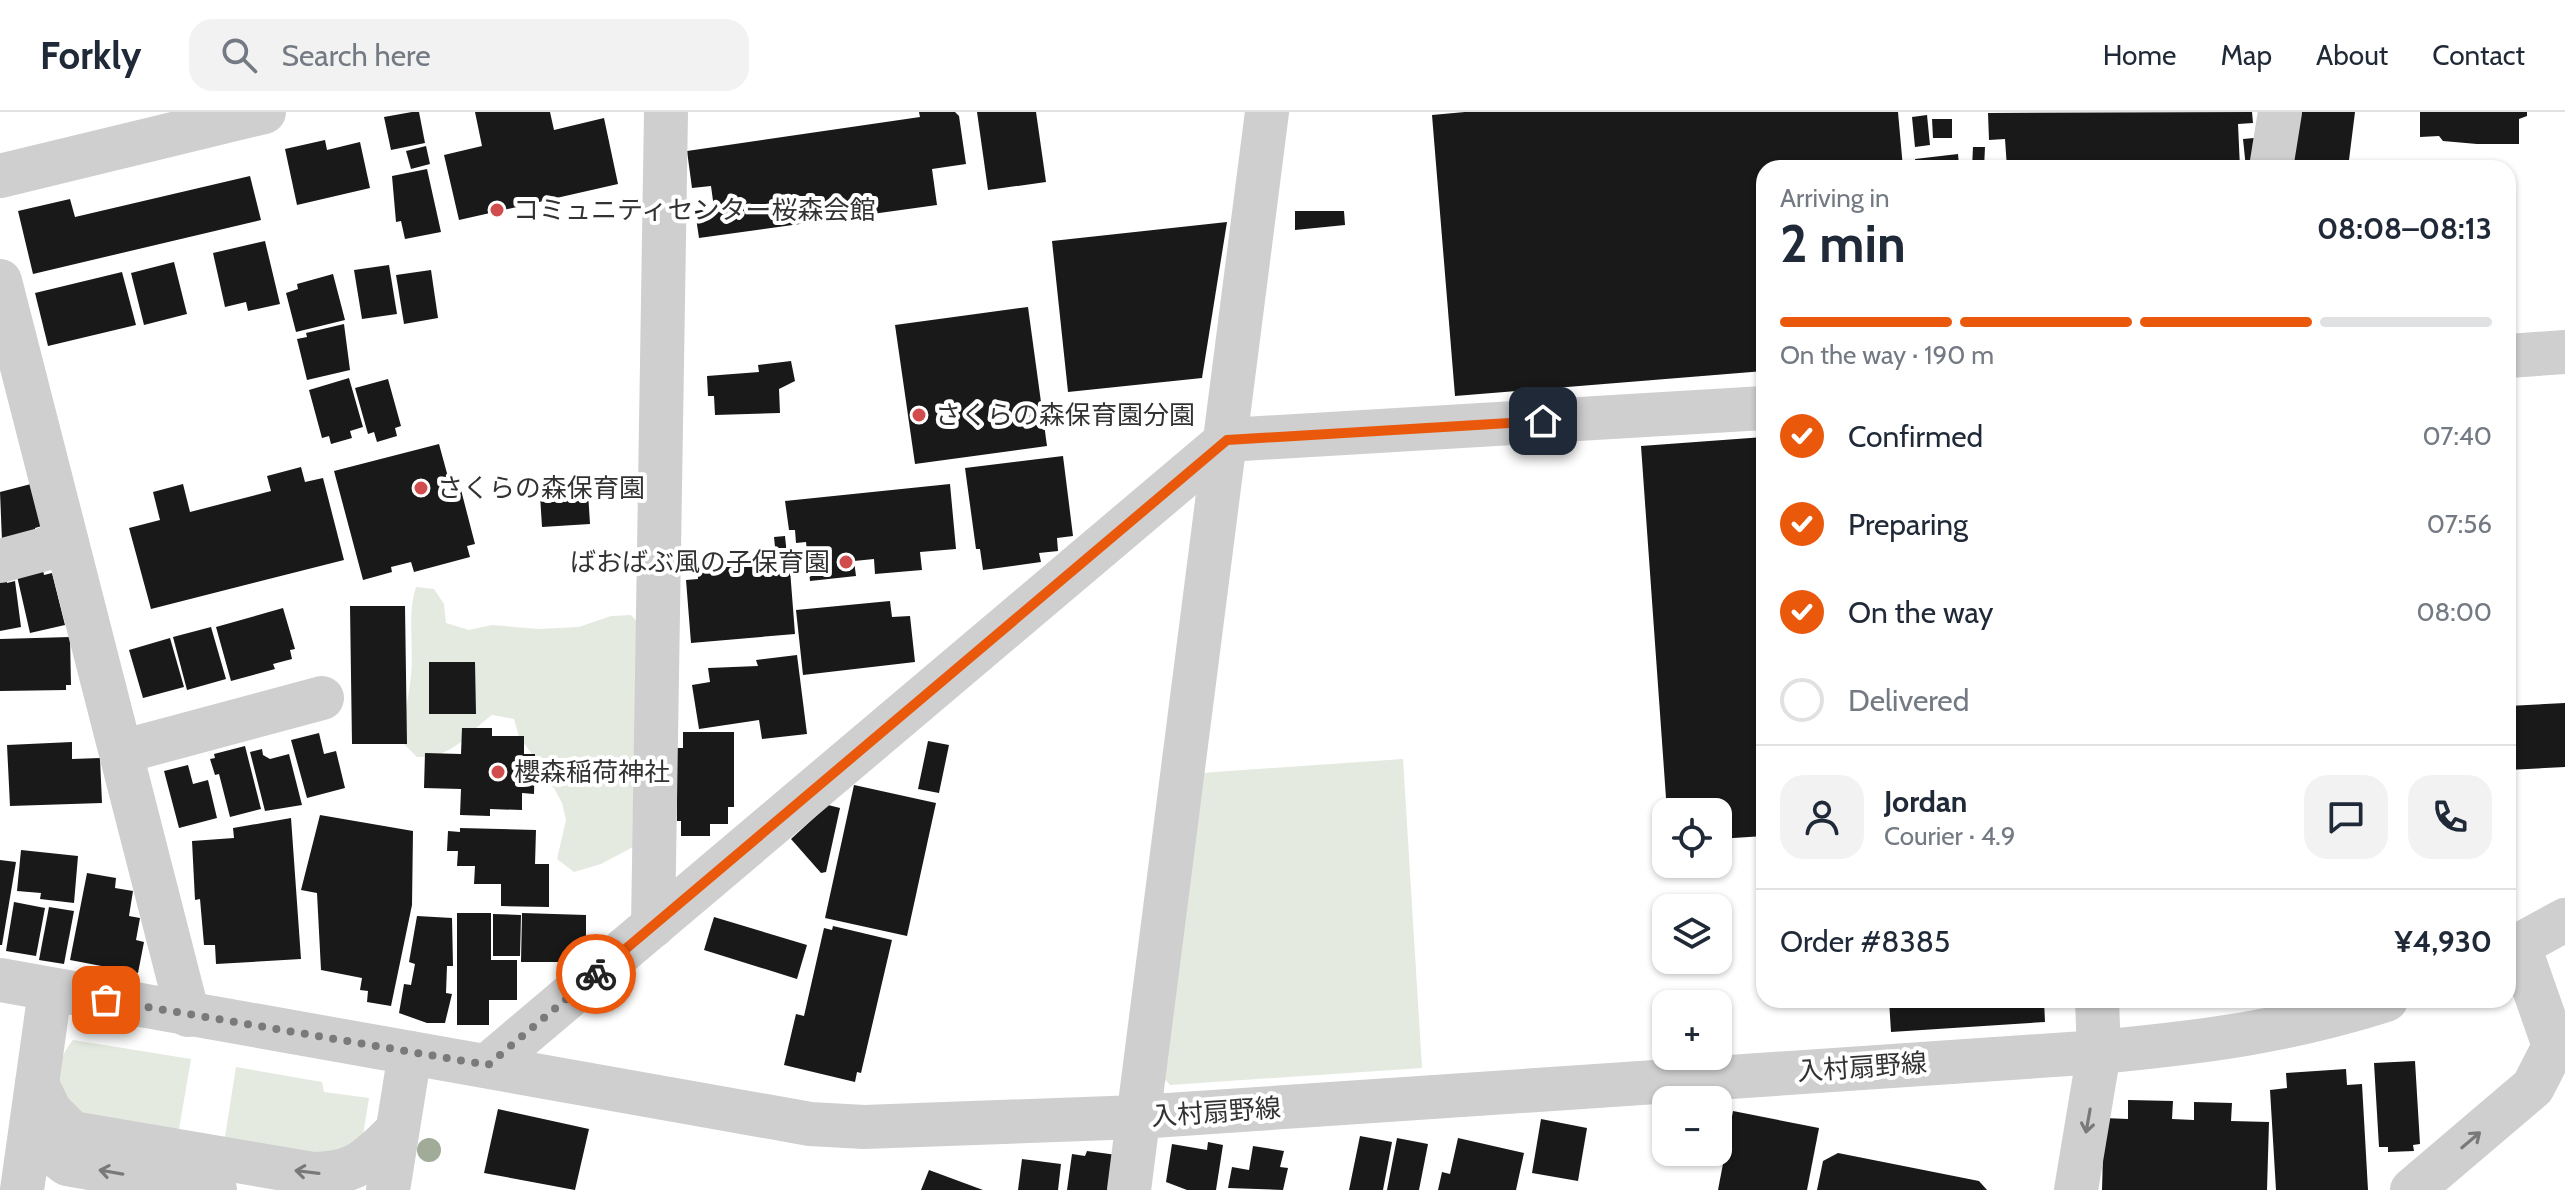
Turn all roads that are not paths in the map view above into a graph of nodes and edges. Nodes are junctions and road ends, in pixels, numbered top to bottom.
1 (264, 112) edge
2 (666, 112) edge
3 (1267, 112) edge
4 (2280, 112) edge
5 (2272, 160) edge
6 (0, 176) edge
7 (0, 281) edge
8 (2565, 352) edge
9 (2516, 355) edge
10 (1756, 408) edge
11 (1227, 440) junction
12 (67, 543) junction
13 (0, 561) edge
14 (322, 698) dead end
15 (121, 752) junction
16 (2565, 920) edge
17 (653, 926) junction
18 (2516, 946) edge
19 (2516, 955) edge
20 (0, 980) edge
21 (50, 991) junction
22 (2097, 1008) edge
23 (2362, 1008) edge
24 (188, 1015) junction
25 (2099, 1052) junction
26 (410, 1053) junction
27 (488, 1065) junction
28 (1138, 1117) junction
29 (30, 1137) edge
30 (386, 1170) edge
31 (54, 1190) edge
32 (215, 1190) edge
33 (1129, 1190) edge
34 (2076, 1190) edge
35 (2412, 1190) edge

1 - 6 street
2 - 17 street
3 - 11 street
4 - 5 street
7 - 12 street
8 - 9 street
10 - 11 street
11 - 17 street
11 - 28 street
12 - 13 street
12 - 15 street
14 - 15 street
15 - 24 street
16 - 18 street
17 - 27 street
35 -> 19 street
20 - 21 street, 入村扇野線
21 - 24 street, 入村扇野線
21 - 29 street
22 - 25 street
23 - 25 street, 入村扇野線
24 - 26 street, 入村扇野線
25 - 28 street, 入村扇野線
25 -> 34 street
26 - 27 street, 入村扇野線
26 - 30 street
27 - 28 street, 入村扇野線
28 - 33 street
30 -> 29 street
29 - 31 street
32 -> 29 street

